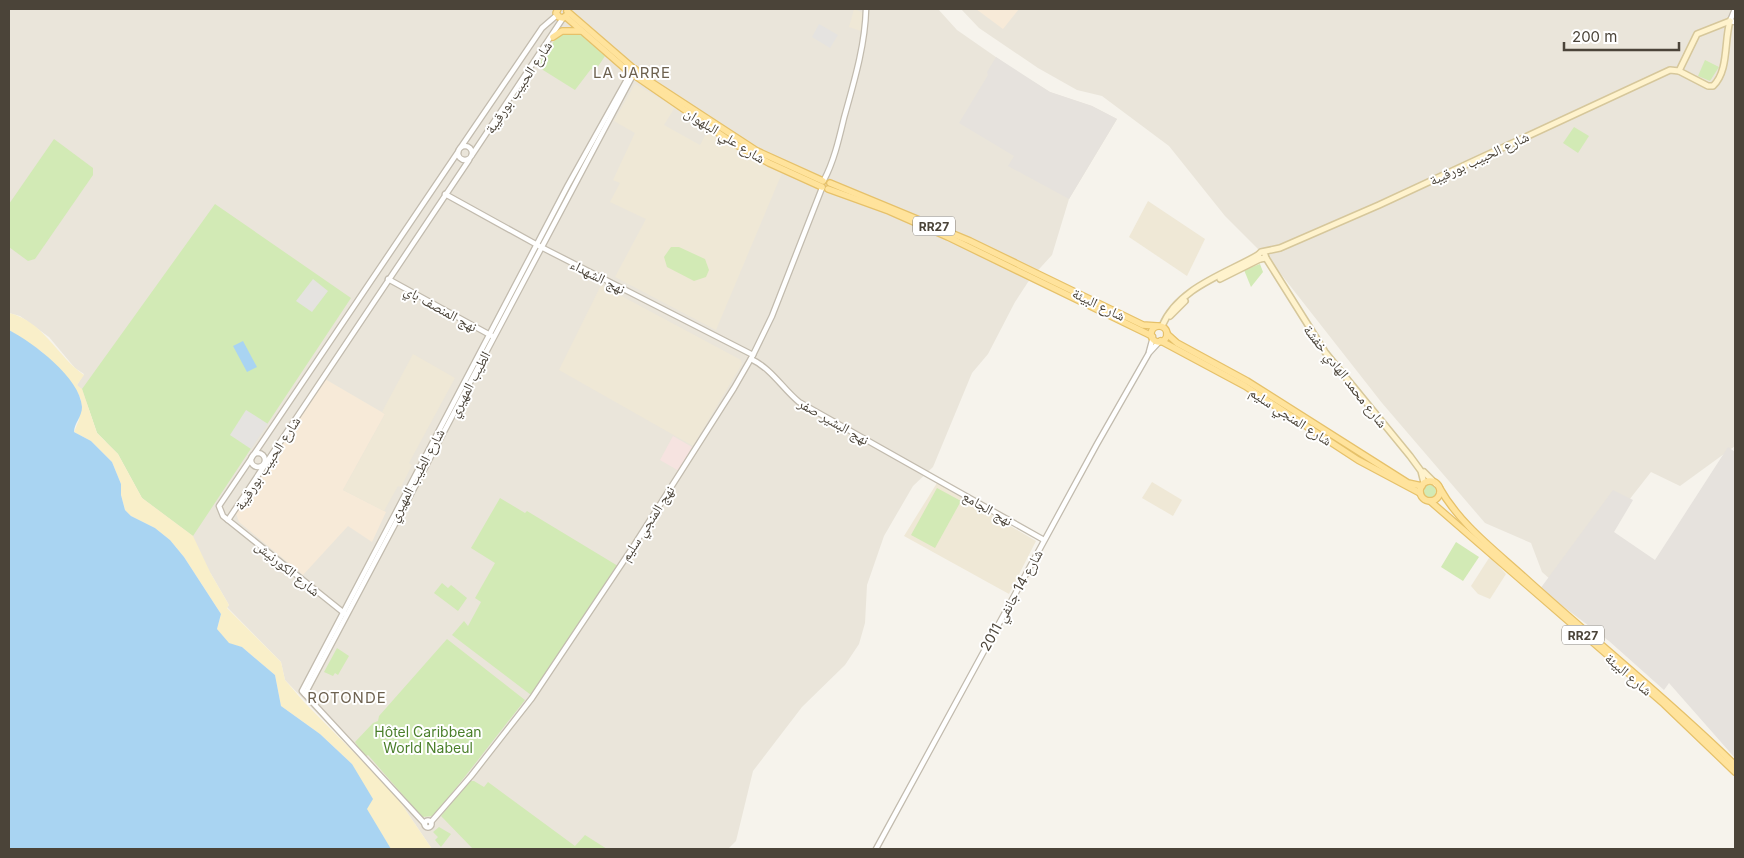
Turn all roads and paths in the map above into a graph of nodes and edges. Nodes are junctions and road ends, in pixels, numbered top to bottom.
1 (866, 9) edge
2 (1735, 9) edge
3 (557, 10) edge
4 (566, 14) edge
5 (1732, 22) edge
6 (585, 33) junction
7 (553, 36) junction
8 (1679, 71) junction
9 (633, 73) junction
10 (460, 150) junction
11 (471, 157) junction
12 (825, 185) junction
13 (445, 194) junction
14 (539, 246) junction
15 (1263, 257) junction
16 (388, 279) junction
17 (1041, 279) junction
18 (1163, 329) junction
19 (492, 336) junction
20 (1152, 337) junction
21 (1161, 341) junction
22 (1149, 353) junction
23 (752, 357) junction
24 (252, 456) junction
25 (264, 464) junction
26 (1421, 470) junction
27 (932, 476) joint
28 (1423, 484) junction
29 (1437, 486) junction
30 (1420, 493) junction
31 (1430, 501) junction
32 (228, 520) junction
33 (1044, 540) junction
34 (345, 613) junction
35 (1735, 765) edge
36 (1735, 772) edge
37 (425, 824) joint
38 (876, 849) edge

1 - 12 street, نهج المنجي سليم
2 - 5 street
3 - 4 main road, RR27
3 - 10 street, شارع الحبيب بورقيبة
4 - 6 main road, شارع علي البلهوان / RR27
4 - 7 street, شارع الحبيب بورقيبة
4 - 9 main road, شارع علي البلهوان / RR27
5 - 8 main road
5 - 8 main road
6 - 7 main road
6 - 9 main road, شارع علي البلهوان / RR27
7 - 11 street, شارع الحبيب بورقيبة
8 - 15 main road, شارع الحبيب بورقيبة
9 - 12 main road, شارع علي البلهوان / RR27
9 - 14 street, شارع الطيب المهيري
10 - 11 street
10 - 11 street
10 - 24 street, شارع الحبيب بورقيبة
11 - 13 street, شارع الحبيب بورقيبة
12 - 17 main road, شارع علي البلهوان / RR27
12 - 23 street, نهج المنجي سليم
13 - 14 street, نهج الشهداء
13 - 16 street, شارع الحبيب بورقيبة
14 - 19 street, شارع الطيب المهيري
14 - 23 street, نهج الشهداء
15 - 18 main road, شارع الحبيب بورقيبة
15 - 26 main road, شارع محمد الهادي خفشة
16 - 19 street, نهج المنصف باي
16 - 25 street, شارع الحبيب بورقيبة
17 - 18 main road, شارع البيئة / RR27
17 - 20 main road, شارع البيئة / RR27
18 - 20 main road
18 - 21 main road
18 - 28 main road, شارع المنجي سليم
19 - 34 street, شارع الطيب المهيري
20 - 21 main road, شارع البيئة
20 - 22 street
21 - 22 street
21 - 30 main road, شارع المنجي سليم
22 - 33 street, شارع 14 جانفي 2011
23 - 27 street, نهج البشير صفر
23 - 37 street, نهج المنجي سليم
24 - 25 street
24 - 25 street
24 - 32 street, شارع الحبيب بورقيبة
25 - 32 street, شارع الحبيب بورقيبة
26 - 28 main road
26 - 29 main road, شارع محمد الهادي خفشة
27 - 33 street, نهج الجامع
28 - 29 main road
28 - 30 main road
29 - 31 main road
29 - 35 main road, شارع البيئة / RR27
30 - 31 main road, RR27
31 - 36 main road, شارع البيئة / RR27
32 - 34 street, شارع الكورنيش
33 - 38 street, شارع 14 جانفي 2011
34 - 37 street, شارع الطيب المهيري

